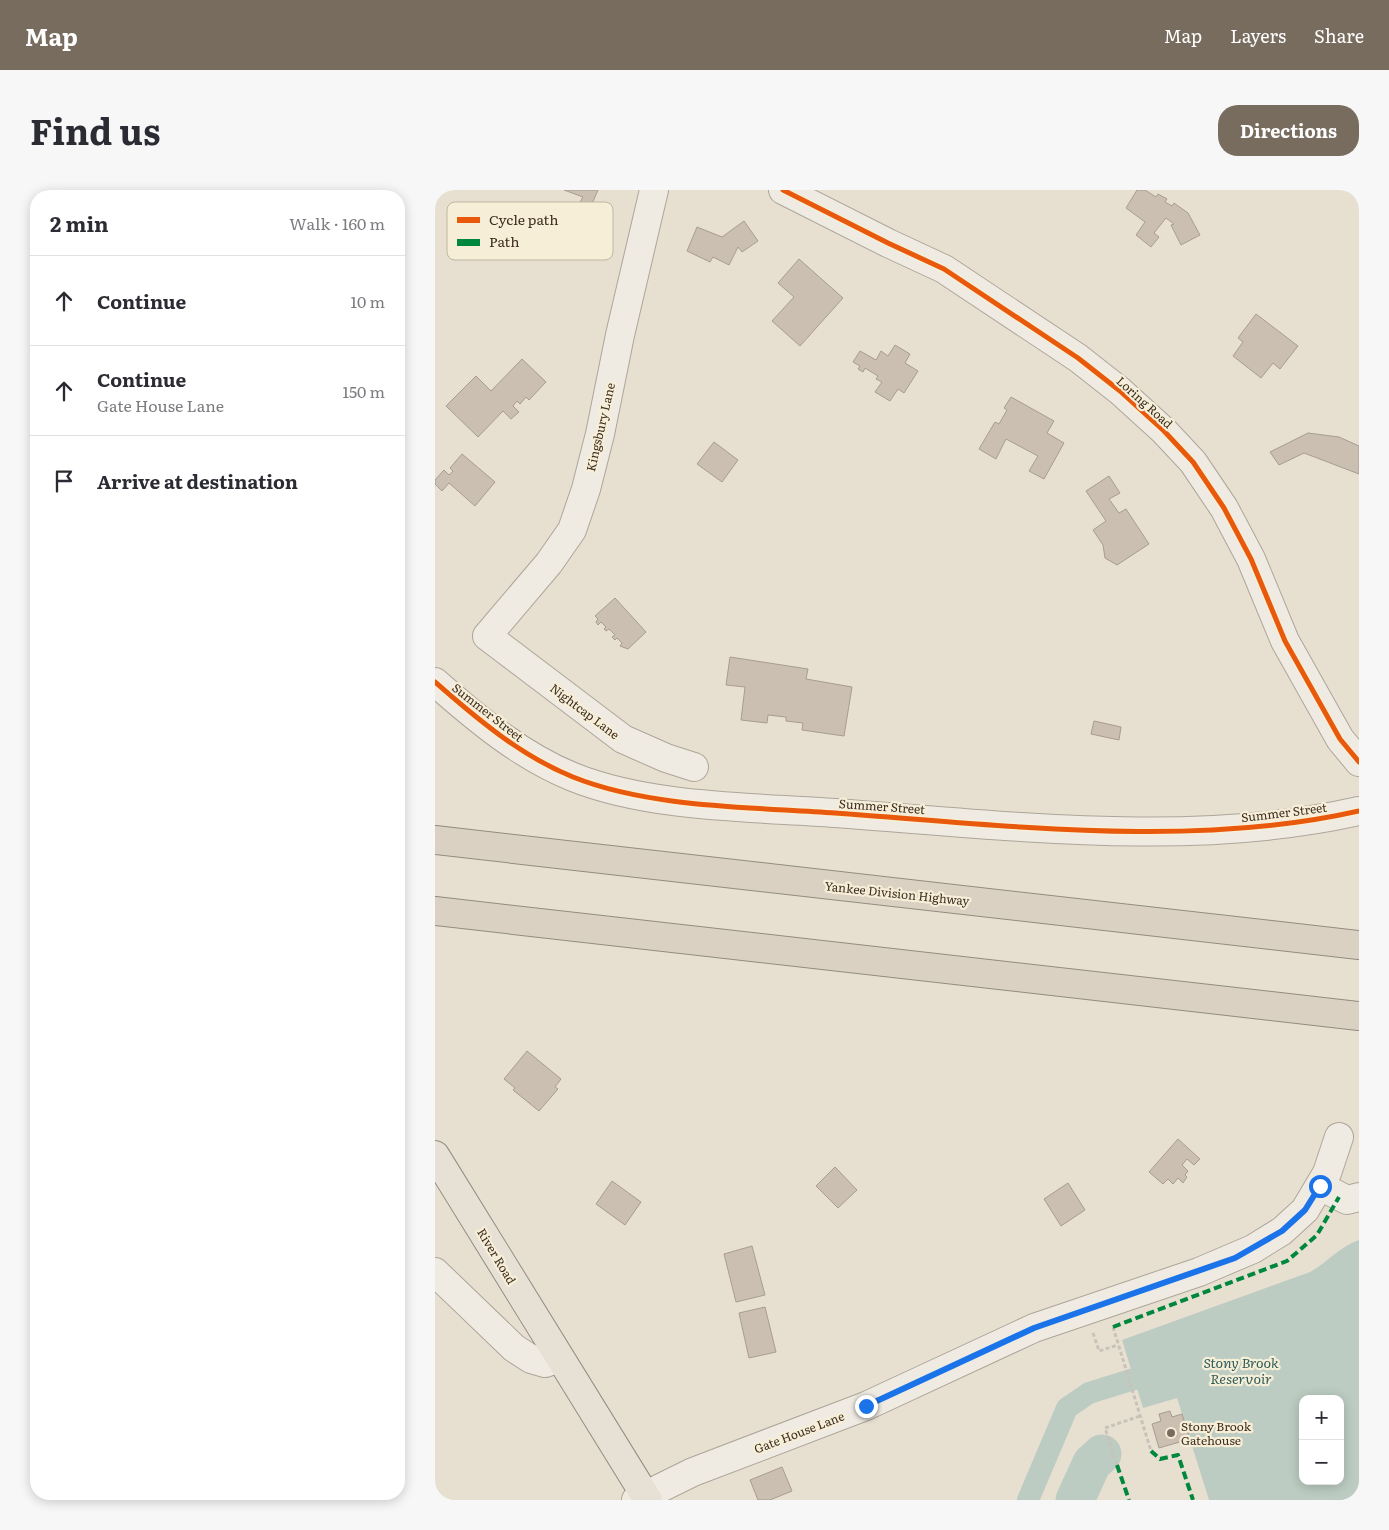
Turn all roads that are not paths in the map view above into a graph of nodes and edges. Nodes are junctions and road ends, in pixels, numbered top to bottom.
1 (654, 190) edge
2 (783, 190) edge
3 (487, 636) joint
4 (435, 682) edge
5 (1359, 762) edge
6 (694, 767) dead end
7 (1359, 811) edge
8 (435, 840) edge
9 (435, 911) edge
10 (1359, 945) edge
11 (1359, 1016) edge
12 (1339, 1137) dead end
13 (435, 1155) edge
14 (1320, 1186) junction
15 (1359, 1198) edge
16 (435, 1272) edge
17 (559, 1358) junction
18 (644, 1498) edge

1 - 3 street, Kingsbury Lane
2 - 5 street, Loring Road
3 - 6 street, Nightcap Lane
4 - 7 street, Summer Street
8 - 10 highway, Yankee Division Highway
9 - 11 highway
12 - 14 street, Gate House Lane
13 - 17 main road, River Road
14 - 15 street
14 - 18 street, Gate House Lane
16 - 17 street
17 - 18 main road, River Road

